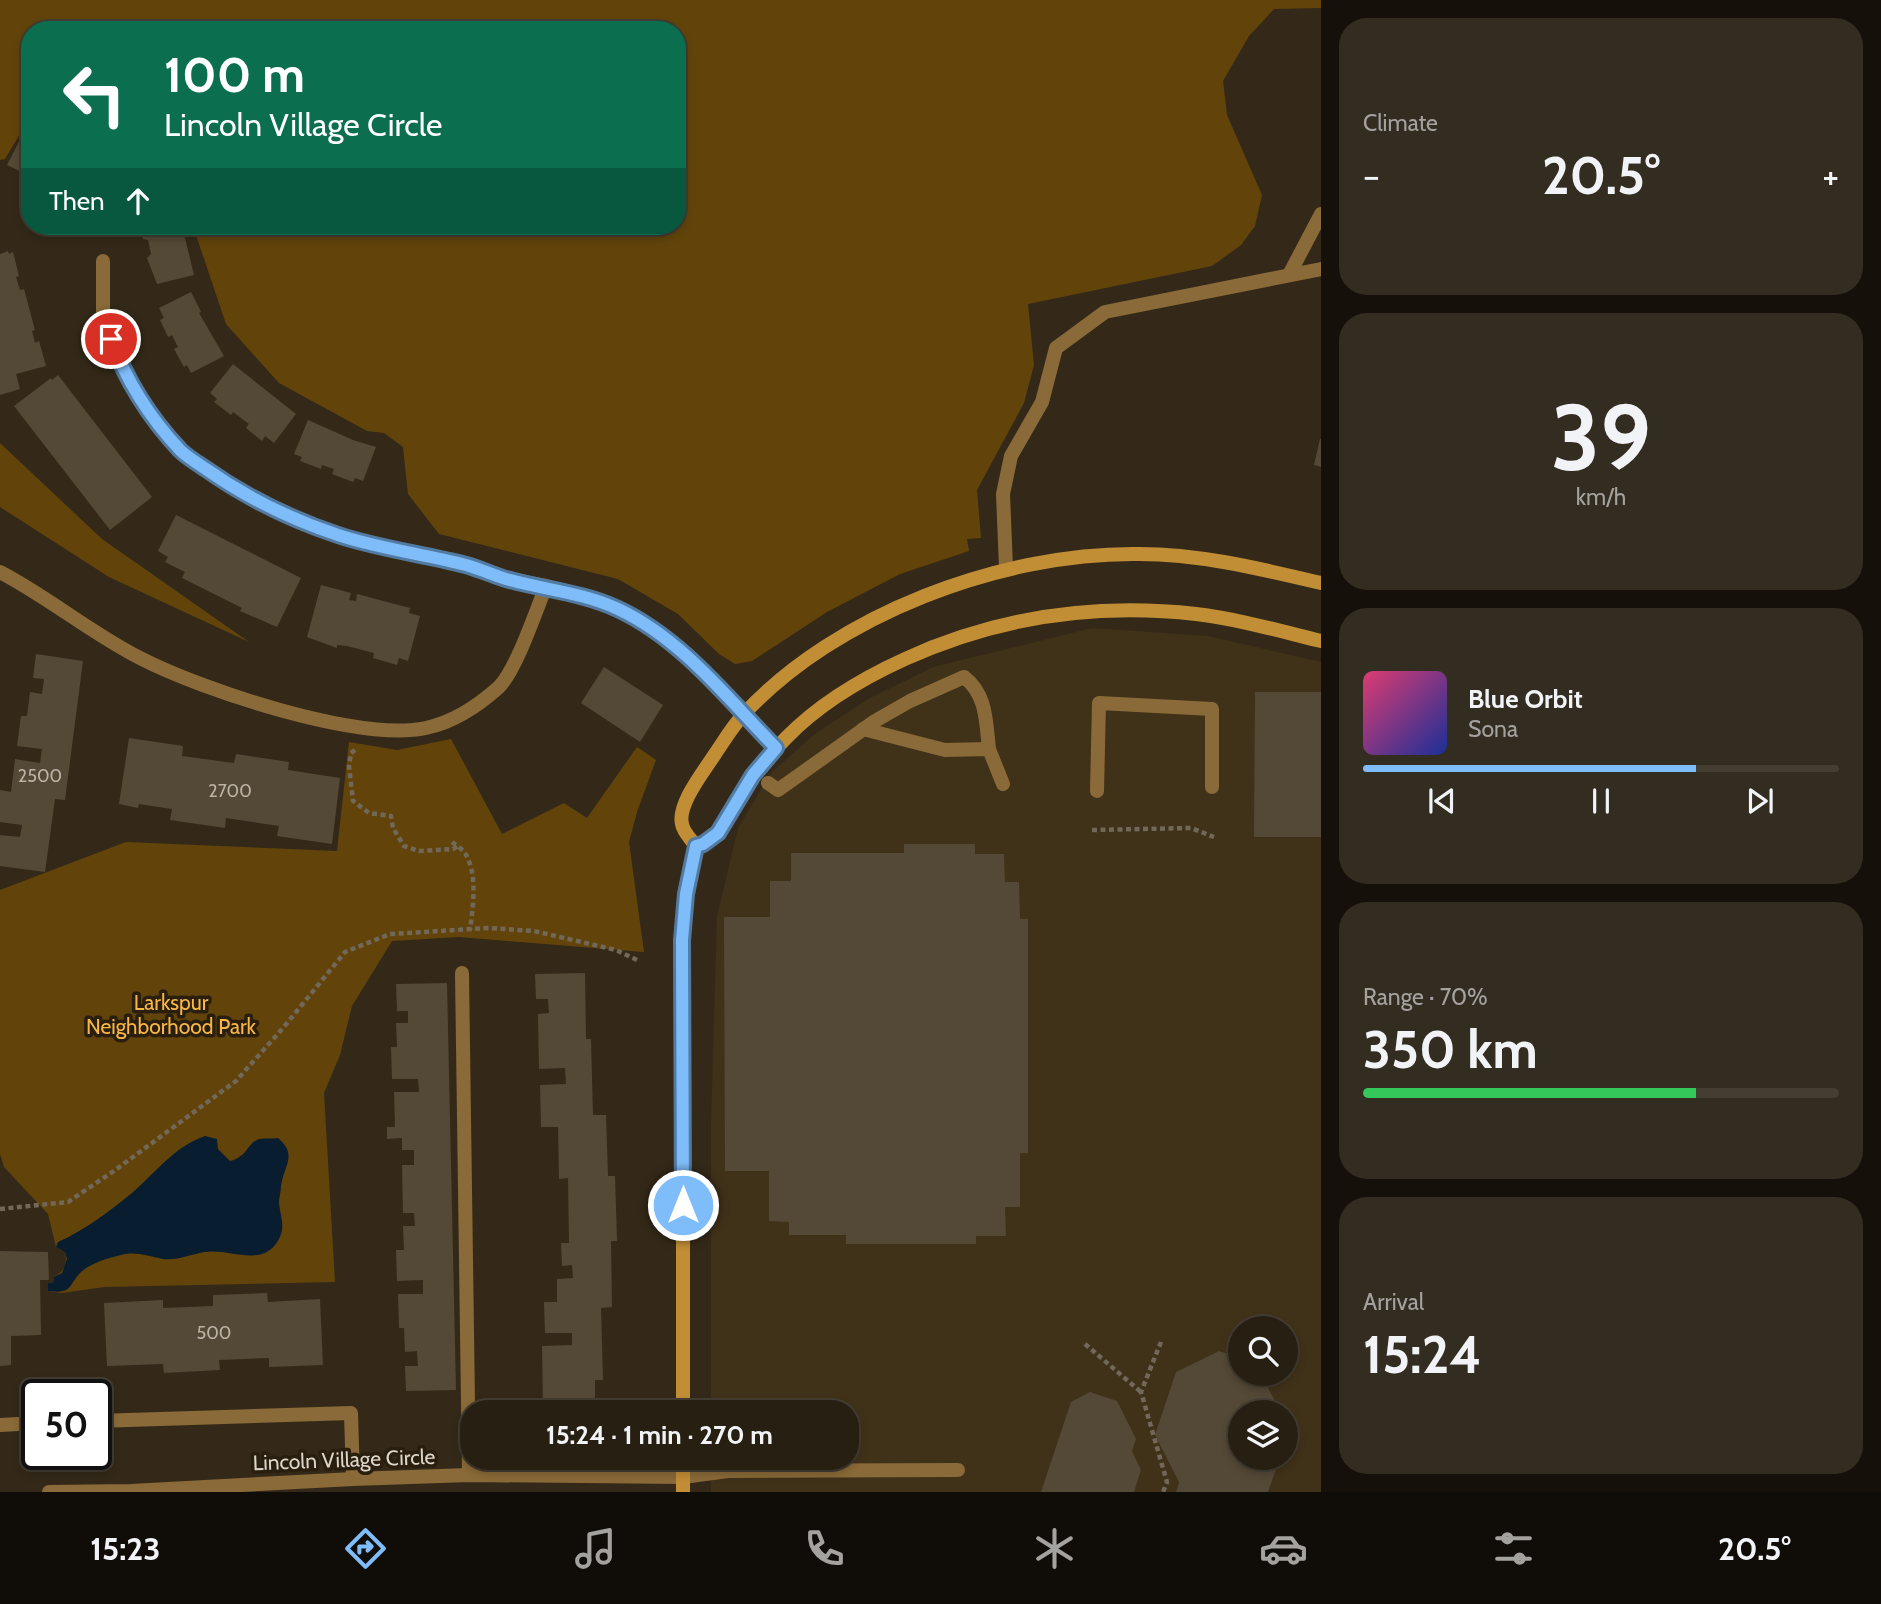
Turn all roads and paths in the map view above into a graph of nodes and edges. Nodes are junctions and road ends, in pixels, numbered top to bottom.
1 (1321, 214) edge
2 (103, 261) dead end
3 (1321, 269) edge
4 (1290, 273) junction
5 (1006, 568) junction
6 (3, 578) edge
7 (1321, 583) edge
8 (546, 586) junction
9 (1321, 640) edge
10 (743, 715) junction
11 (364, 726) junction
12 (863, 729) junction
13 (776, 748) junction
14 (989, 749) junction
15 (768, 783) dead end
16 (1003, 784) dead end
17 (1212, 788) dead end
18 (1097, 791) dead end
19 (1092, 830) dead end
20 (1214, 837) dead end
21 (452, 842) dead end
22 (458, 846) junction
23 (696, 846) junction
24 (470, 930) junction
25 (637, 960) dead end
26 (462, 973) dead end
27 (0, 1209) edge
28 (1161, 1342) dead end
29 (1086, 1344) dead end
30 (1141, 1392) junction
31 (683, 1400) edge
32 (112, 1420) edge
33 (21, 1424) edge
34 (0, 1425) edge
35 (683, 1470) edge
36 (958, 1470) dead end
37 (469, 1475) junction
38 (683, 1477) junction
39 (353, 1479) junction
40 (49, 1492) edge
41 (683, 1492) edge
42 (1163, 1492) edge

1 - 4 street
2 - 8 street
3 - 4 street
4 - 5 street
5 - 7 main road
5 - 10 main road
6 - 11 street
8 - 10 street
8 - 11 street
9 - 13 main road
10 - 13 street
10 - 23 main road
11 - 22 path
12 - 14 street
12 - 14 street
12 - 15 street
13 - 23 main road
14 - 16 street
17 - 18 street
19 - 20 path
21 - 22 path
22 - 24 path
23 - 31 main road
24 - 25 path
24 - 27 path
26 - 37 street
28 - 30 path
29 - 30 path
30 - 42 path
32 - 39 street
33 - 34 street
35 - 38 main road
36 - 38 street, Lincoln Village Circle
37 - 38 street, Lincoln Village Circle
37 - 39 street, Lincoln Village Circle
38 - 41 main road
39 - 40 street, Lincoln Village Circle

